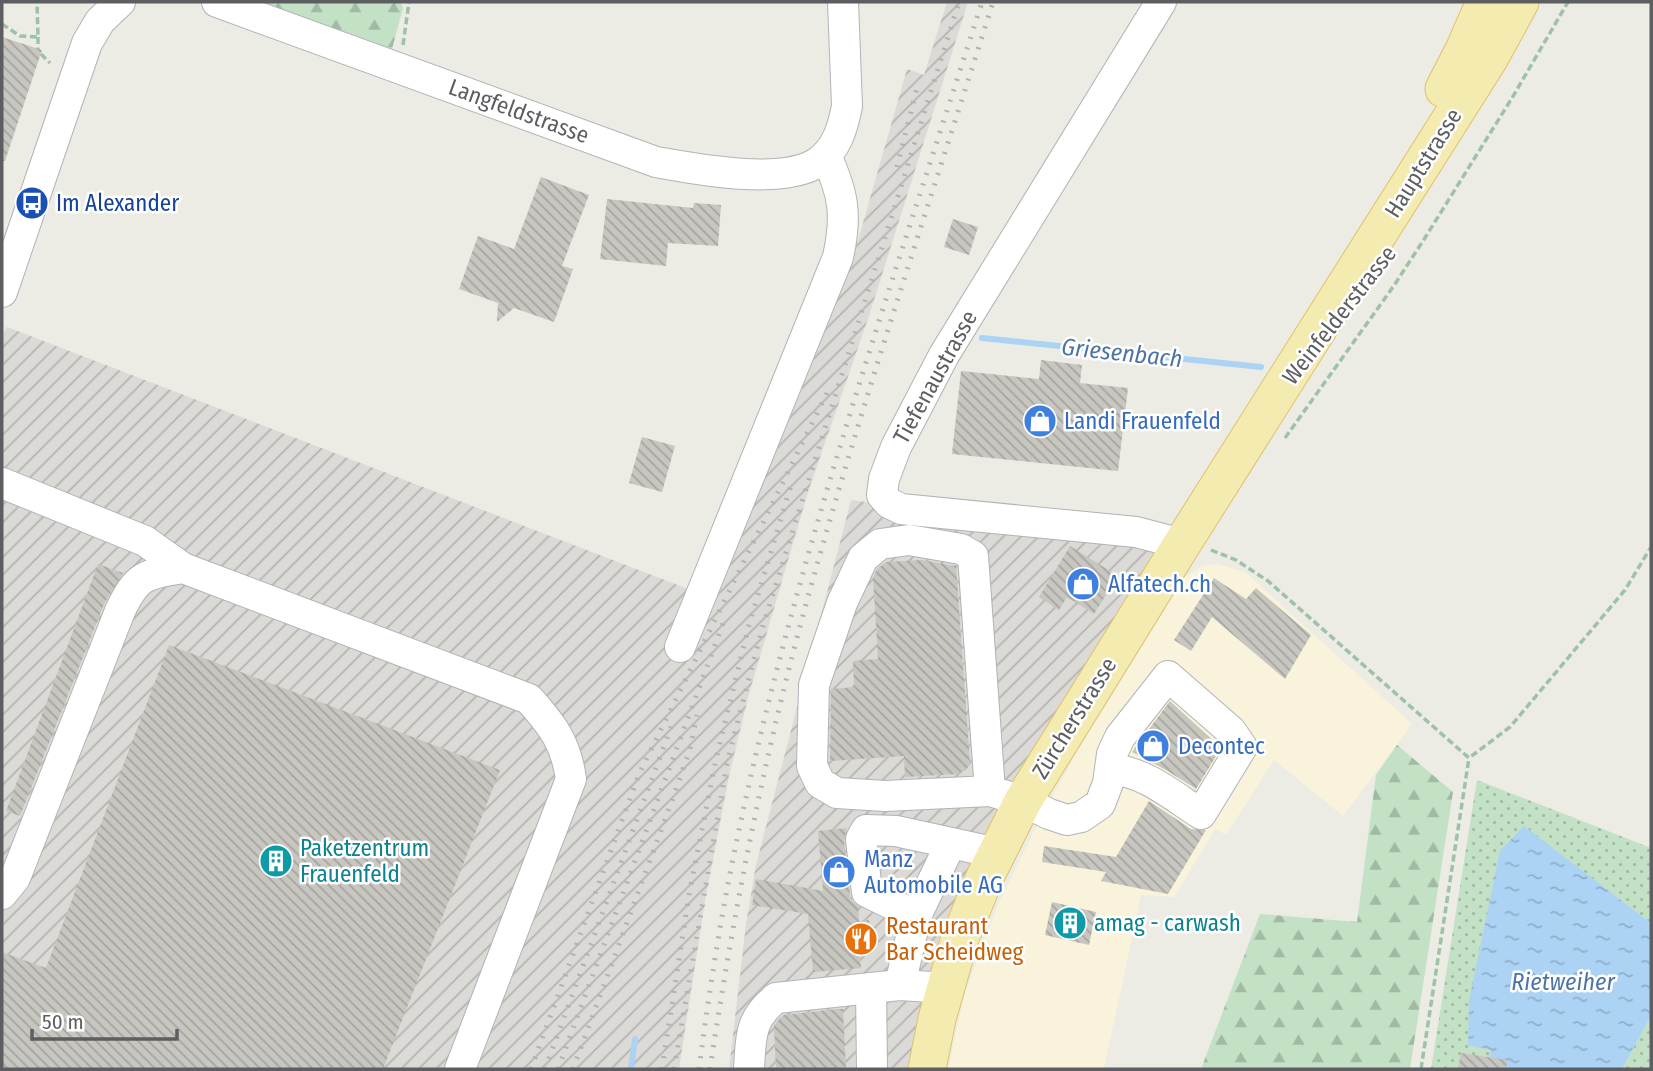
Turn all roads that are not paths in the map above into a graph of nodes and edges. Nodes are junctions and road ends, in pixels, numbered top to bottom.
1 (217, 2) edge
2 (843, 2) edge
3 (1161, 2) edge
4 (1485, 2) edge
5 (1520, 2) edge
6 (1545, 2) edge
7 (107, 8) edge
8 (826, 156) junction
9 (4, 276) edge
10 (1278, 394) junction
11 (2, 484) edge
12 (1182, 544) junction
13 (183, 568) junction
14 (680, 647) dead end
15 (1110, 769) junction
16 (1006, 796) junction
17 (950, 845) junction
18 (997, 853) junction
19 (2, 894) edge
20 (916, 916) junction
21 (886, 986) junction
22 (946, 988) junction
23 (460, 1069) edge
24 (748, 1069) edge
25 (872, 1069) edge
26 (927, 1069) edge

1 - 8 street, Langfeldstrasse
2 - 8 street
3 - 12 street, Tiefenaustrasse
4 - 10 main road, Weinfelderstrasse
5 - 10 main road, Hauptstrasse
6 - 10 main road, Weinfelderstrasse
7 - 9 street
8 - 14 street
10 - 12 main road, Zürcherstrasse
11 - 13 street
12 - 16 main road, Zürcherstrasse
13 - 19 street
13 - 23 street
15 - 15 street
15 - 16 street
16 - 16 street
16 - 18 main road, Zürcherstrasse
17 - 18 street
17 - 20 street
17 - 20 street
18 - 22 main road, Zürcherstrasse
20 - 21 street
21 - 22 street
21 - 24 street
21 - 25 street
22 - 26 main road, Zürcherstrasse

